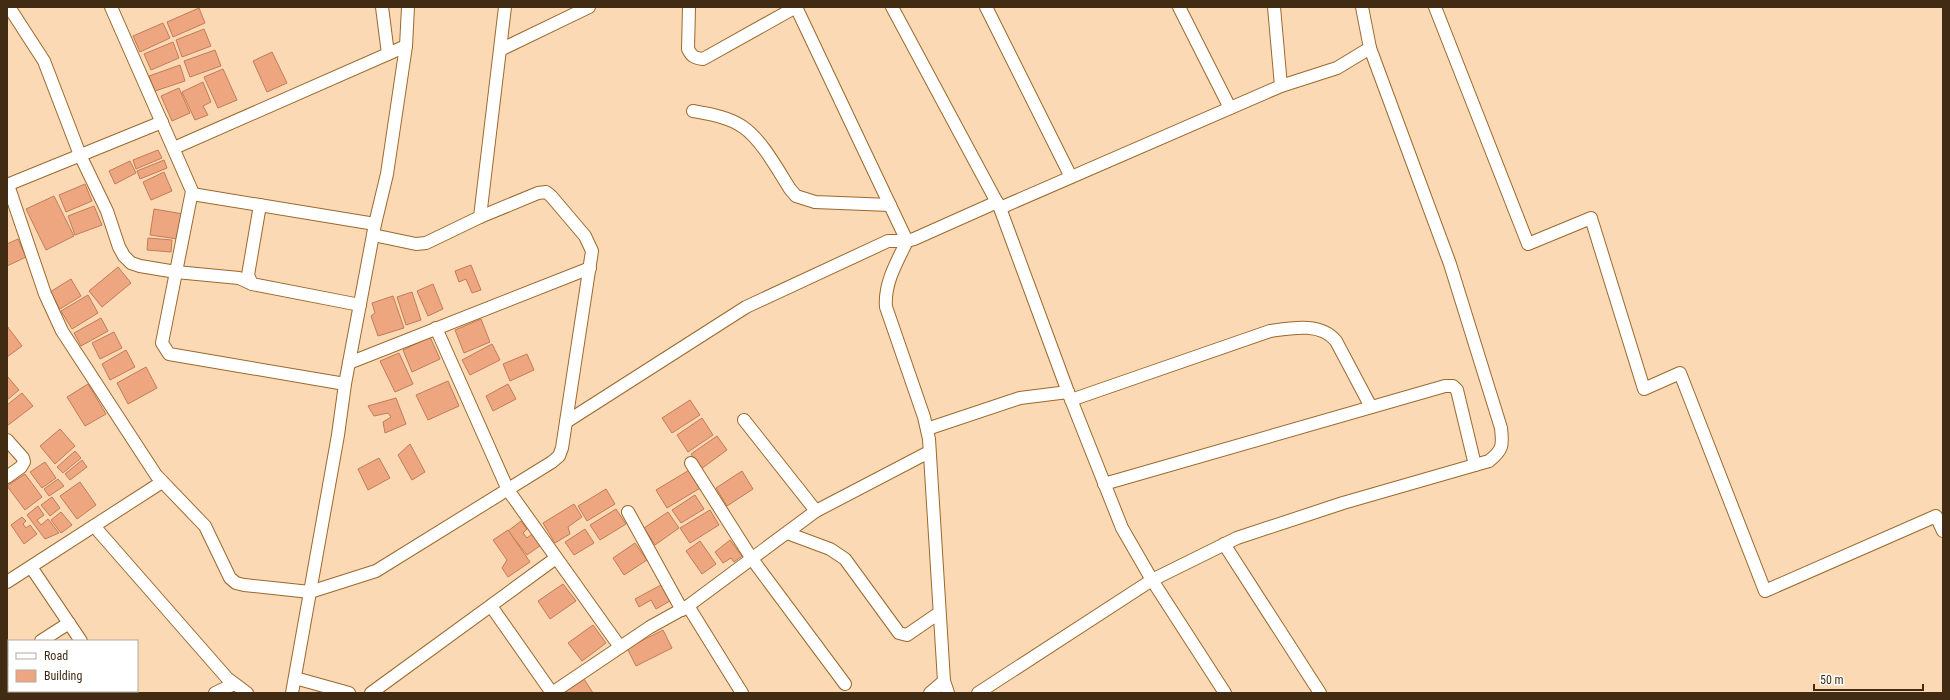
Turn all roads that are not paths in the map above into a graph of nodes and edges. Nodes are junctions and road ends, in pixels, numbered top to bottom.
1 (111, 7) edge
2 (382, 7) edge
3 (408, 7) edge
4 (505, 7) edge
5 (589, 7) edge
6 (689, 7) edge
7 (796, 7) edge
8 (892, 7) edge
9 (986, 7) edge
10 (1179, 7) edge
11 (1274, 7) edge
12 (1362, 7) edge
13 (1435, 7) edge
14 (10, 12) edge
15 (406, 46) junction
16 (1370, 48) junction
17 (500, 50) junction
18 (388, 54) junction
19 (1281, 86) junction
20 (1230, 108) junction
21 (693, 111) dead end
22 (162, 122) junction
23 (174, 148) junction
24 (80, 155) junction
25 (1071, 177) junction
26 (7, 185) edge
27 (192, 194) junction
28 (890, 204) junction
29 (260, 205) junction
30 (998, 205) junction
31 (480, 217) junction
32 (374, 229) junction
33 (907, 241) junction
34 (590, 268) junction
35 (176, 272) junction
36 (252, 284) junction
37 (360, 305) junction
38 (436, 328) junction
39 (349, 363) junction
40 (345, 384) junction
41 (1069, 396) junction
42 (1371, 407) junction
43 (744, 420) dead end
44 (566, 422) junction
45 (927, 429) junction
46 (7, 440) edge
47 (930, 452) junction
48 (692, 463) dead end
49 (1475, 465) junction
50 (7, 476) edge
51 (162, 482) junction
52 (1104, 484) junction
53 (508, 490) junction
54 (816, 511) junction
55 (628, 512) dead end
56 (94, 526) junction
57 (1943, 531) edge
58 (787, 533) junction
59 (1224, 544) junction
60 (556, 558) junction
61 (752, 558) junction
62 (31, 567) junction
63 (1152, 580) junction
64 (7, 582) edge
65 (310, 592) junction
66 (491, 606) junction
67 (685, 608) junction
68 (939, 613) junction
69 (69, 623) junction
70 (43, 640) edge
71 (80, 640) edge
72 (620, 647) junction
73 (295, 678) junction
74 (944, 681) junction
75 (234, 684) junction
76 (845, 684) dead end
77 (215, 693) edge
78 (247, 693) edge
79 (292, 693) edge
80 (349, 693) edge
81 (371, 693) edge
82 (552, 693) edge
83 (742, 693) edge
84 (930, 693) edge
85 (948, 693) edge
86 (978, 693) edge
87 (1225, 693) edge
88 (1320, 693) edge

1 - 22 street
2 - 18 street
3 - 15 street
4 - 17 street
5 - 17 street
6 - 7 street
7 - 28 street
8 - 30 street
9 - 25 street
10 - 20 street
11 - 19 street
12 - 16 street
13 - 57 street
14 - 24 street
15 - 18 street
15 - 32 street
16 - 19 street
16 - 49 street
17 - 31 street
18 - 23 street
19 - 20 street
20 - 25 street
21 - 28 street
22 - 23 street
22 - 24 street
23 - 27 street
24 - 26 street
24 - 35 street
25 - 30 street
26 - 51 street
27 - 29 street
27 - 35 street
28 - 33 street
29 - 32 street
29 - 36 street
30 - 33 street
30 - 41 street
31 - 32 street
31 - 34 street
32 - 37 street
33 - 44 street
33 - 45 street
34 - 38 street
34 - 44 street
35 - 36 street
35 - 40 street
36 - 37 street
37 - 39 street
38 - 39 street
38 - 53 street
39 - 40 street
40 - 65 street
41 - 42 street
41 - 45 street
41 - 52 street
42 - 49 street
42 - 52 street
43 - 54 street
44 - 53 street
45 - 47 street
46 - 50 street
47 - 54 street
47 - 68 street
48 - 61 street
49 - 59 street
51 - 56 street
51 - 65 street
52 - 63 street
53 - 60 street
53 - 65 street
54 - 58 street
55 - 67 street
56 - 62 street
56 - 75 street
58 - 61 street
58 - 68 street
59 - 63 street
59 - 88 street
60 - 66 street
60 - 72 street
61 - 67 street
61 - 76 street
62 - 64 street
62 - 69 street
63 - 86 street
63 - 87 street
65 - 73 street
66 - 81 street
66 - 82 street
67 - 72 street
67 - 83 street
68 - 74 street
69 - 70 street
69 - 71 street
72 - 82 street
73 - 79 street
73 - 80 street
74 - 84 street
74 - 85 street
75 - 77 street
75 - 78 street

